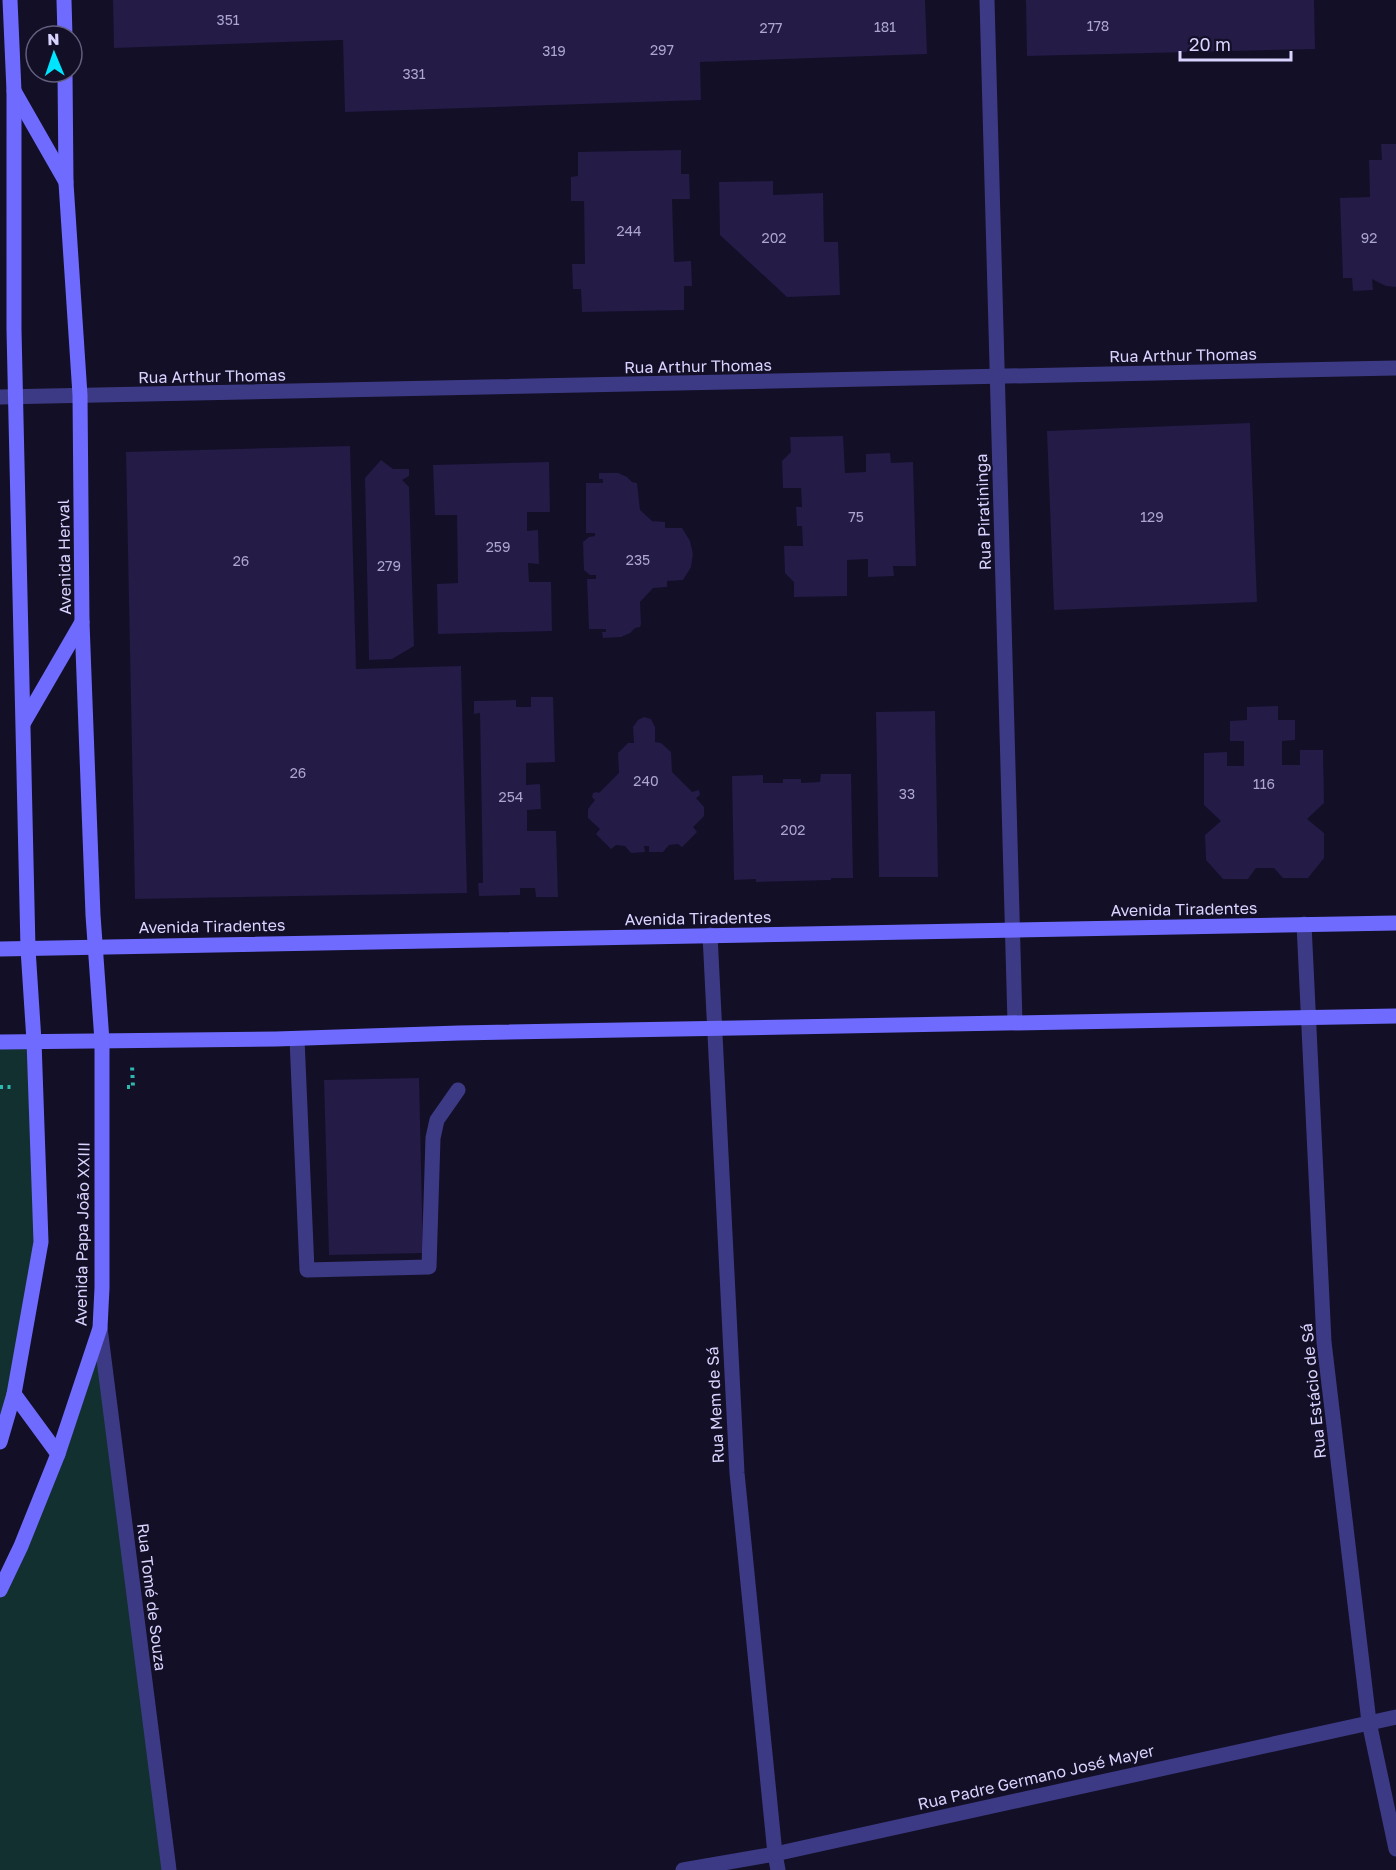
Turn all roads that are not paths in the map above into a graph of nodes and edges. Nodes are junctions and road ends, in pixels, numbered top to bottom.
1 (10, 0) edge
2 (64, 0) edge
3 (987, 0) edge
4 (65, 24) edge
5 (65, 84) edge
6 (14, 91) junction
7 (66, 183) junction
8 (1396, 368) edge
9 (997, 378) junction
10 (80, 395) junction
11 (0, 397) edge
12 (16, 397) junction
13 (82, 622) junction
14 (24, 722) junction
15 (1396, 923) edge
16 (1304, 924) junction
17 (1012, 930) junction
18 (710, 935) junction
19 (94, 948) junction
20 (0, 949) edge
21 (28, 949) junction
22 (1396, 1016) edge
23 (1309, 1017) junction
24 (1015, 1023) junction
25 (714, 1029) junction
26 (297, 1039) junction
27 (34, 1041) junction
28 (102, 1041) junction
29 (0, 1042) edge
30 (458, 1090) dead end
31 (100, 1328) junction
32 (14, 1394) junction
33 (3, 1420) edge
34 (0, 1442) edge
35 (58, 1454) junction
36 (0, 1590) edge
37 (1396, 1717) edge
38 (1369, 1722) junction
39 (1396, 1849) edge
40 (775, 1854) junction
41 (169, 1870) edge
42 (683, 1870) edge
43 (778, 1870) edge

1 - 6 main road
2 - 4 main road
3 - 9 street, Rua Piratininga
5 - 7 main road, Avenida Herval
6 - 7 main road
6 - 12 main road
7 - 10 main road, Avenida Herval
8 - 9 street, Rua Arthur Thomas
9 - 10 street, Rua Arthur Thomas
9 - 17 street, Rua Piratininga
10 - 12 street, Rua Arthur Thomas
10 - 13 main road, Avenida Herval
11 - 12 street, Rua Arthur Thomas
12 - 14 main road
13 - 14 main road
13 - 19 main road, Avenida Herval
14 - 21 main road
15 - 16 main road, Avenida Tiradentes
16 - 17 main road, Avenida Tiradentes
16 - 23 street, Rua Estácio de Sá
17 - 18 main road, Avenida Tiradentes
17 - 24 street, Rua Piratininga
18 - 19 main road, Avenida Tiradentes
18 - 25 street, Rua Mem de Sá
19 - 21 main road, Avenida Tiradentes
19 - 28 main road, Avenida Herval
20 - 21 main road, Avenida Tiradentes
21 - 27 main road
22 - 23 main road
23 - 24 main road
23 - 38 street, Rua Estácio de Sá
24 - 25 main road
25 - 26 main road
25 - 40 street, Rua Mem de Sá
26 - 28 main road
26 - 30 street
27 - 28 main road
27 - 29 main road
27 - 32 main road
28 - 31 main road, Avenida Papa João XXIII
31 - 35 main road, Avenida Papa João XXIII
31 - 41 street, Rua Tomé de Souza
32 - 33 main road
32 - 35 main road
33 - 34 main road
35 - 36 main road, Avenida Papa João XXIII
37 - 38 street, Rua Padre Germano José Mayer
38 - 39 street, Rua Estácio de Sá
38 - 40 street, Rua Padre Germano José Mayer
40 - 42 street, Rua Padre Germano José Mayer
40 - 43 street, Rua Mem de Sá

